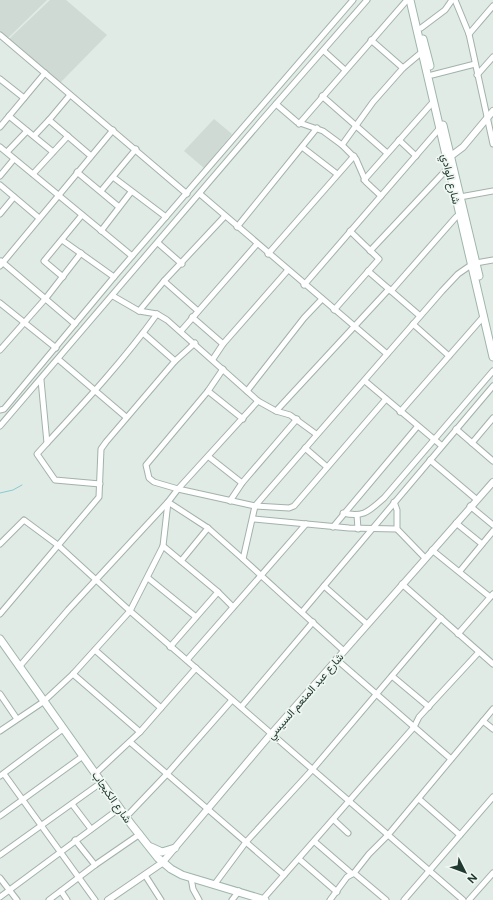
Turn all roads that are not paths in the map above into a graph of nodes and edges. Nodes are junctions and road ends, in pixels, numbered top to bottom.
1 (353, 0) edge
2 (367, 0) edge
3 (409, 0) edge
4 (414, 0) edge
5 (452, 0) edge
6 (455, 0) edge
7 (493, 6) edge
8 (421, 28) junction
9 (469, 34) junction
10 (0, 35) edge
11 (371, 40) junction
12 (324, 51) junction
13 (422, 52) junction
14 (493, 57) edge
15 (475, 64) junction
16 (403, 68) junction
17 (345, 70) junction
18 (45, 73) junction
19 (432, 75) junction
20 (477, 75) junction
21 (0, 79) edge
22 (70, 95) junction
23 (322, 96) junction
24 (24, 98) junction
25 (433, 102) junction
26 (276, 104) junction
27 (493, 111) edge
28 (9, 116) junction
29 (49, 120) junction
30 (486, 120) junction
31 (299, 124) junction
32 (356, 126) junction
33 (0, 127) edge
34 (317, 128) junction
35 (439, 129) junction
36 (113, 130) junction
37 (27, 131) junction
38 (34, 136) junction
39 (68, 136) junction
40 (399, 140) junction
41 (493, 144) edge
42 (342, 145) junction
43 (0, 147) edge
44 (302, 147) junction
45 (136, 149) junction
46 (7, 152) junction
47 (53, 152) junction
48 (387, 153) junction
49 (91, 156) junction
50 (354, 156) junction
51 (416, 156) junction
52 (451, 156) junction
53 (14, 158) junction
54 (448, 168) junction
55 (77, 172) junction
56 (33, 174) junction
57 (337, 174) junction
58 (0, 176) edge
59 (113, 177) junction
60 (364, 180) junction
61 (0, 185) edge
62 (195, 185) junction
63 (101, 191) junction
64 (493, 191) edge
65 (131, 192) junction
66 (201, 192) junction
67 (58, 194) junction
68 (187, 194) junction
69 (381, 196) junction
70 (14, 197) junction
71 (460, 197) junction
72 (119, 207) junction
73 (461, 213) junction
74 (0, 214) edge
75 (82, 214) junction
76 (225, 216) junction
77 (166, 217) junction
78 (39, 218) junction
79 (237, 226) junction
80 (101, 231) junction
81 (350, 232) junction
82 (62, 240) junction
83 (158, 243) junction
84 (257, 244) junction
85 (370, 251) junction
86 (81, 253) junction
87 (268, 254) junction
88 (132, 256) junction
89 (493, 260) edge
90 (1, 263) edge
91 (182, 264) junction
92 (473, 264) junction
93 (288, 270) junction
94 (368, 271) junction
95 (63, 277) junction
96 (114, 278) junction
97 (164, 281) junction
98 (304, 284) junction
99 (108, 285) junction
100 (390, 290) junction
101 (115, 294) junction
102 (46, 298) junction
103 (322, 299) junction
104 (0, 303) edge
105 (334, 310) junction
106 (139, 311) junction
107 (198, 311) junction
108 (157, 314) junction
109 (420, 316) junction
110 (484, 316) junction
111 (192, 317) junction
112 (25, 322) junction
113 (75, 324) junction
114 (413, 324) junction
115 (353, 326) junction
116 (181, 331) junction
117 (143, 333) junction
118 (493, 339) edge
119 (195, 343) junction
120 (223, 344) junction
121 (56, 348) junction
122 (0, 350) edge
123 (387, 354) junction
124 (449, 356) junction
125 (493, 357) edge
126 (58, 359) junction
127 (213, 359) junction
128 (175, 361) junction
129 (223, 369) junction
130 (493, 371) edge
131 (41, 380) junction
132 (365, 381) junction
133 (493, 386) edge
134 (96, 390) junction
135 (208, 391) junction
136 (248, 391) junction
137 (386, 399) junction
138 (258, 401) junction
139 (0, 410) edge
140 (276, 411) junction
141 (400, 412) junction
142 (126, 417) junction
143 (493, 418) edge
144 (243, 419) junction
145 (297, 419) junction
146 (0, 426) edge
147 (417, 427) junction
148 (456, 429) junction
149 (316, 434) junction
150 (434, 440) junction
151 (472, 443) junction
152 (47, 444) junction
153 (442, 446) junction
154 (305, 448) junction
155 (209, 457) junction
156 (430, 460) junction
157 (493, 461) edge
158 (327, 467) junction
159 (408, 471) junction
160 (416, 477) junction
161 (493, 482) edge
162 (242, 483) junction
163 (100, 484) junction
164 (178, 489) junction
165 (476, 500) junction
166 (230, 501) junction
167 (168, 502) junction
168 (394, 502) junction
169 (256, 506) junction
170 (470, 506) junction
171 (343, 513) junction
172 (357, 515) junction
173 (253, 520) junction
174 (456, 523) junction
175 (306, 524) junction
176 (493, 525) edge
177 (333, 527) junction
178 (208, 528) junction
179 (397, 528) junction
180 (358, 529) junction
181 (372, 529) junction
182 (493, 532) edge
183 (0, 544) edge
184 (482, 544) junction
185 (59, 546) junction
186 (163, 546) junction
187 (432, 550) junction
188 (243, 558) junction
189 (425, 558) junction
190 (181, 561) junction
191 (460, 571) junction
192 (262, 575) junction
193 (148, 578) junction
194 (96, 581) junction
195 (402, 584) junction
196 (324, 586) junction
197 (218, 592) junction
198 (491, 595) edge
199 (233, 607) junction
200 (130, 611) junction
201 (302, 612) junction
202 (0, 614) edge
203 (196, 617) junction
204 (440, 618) junction
205 (313, 622) junction
206 (367, 624) junction
207 (458, 634) junction
208 (1, 644) edge
209 (170, 646) junction
210 (96, 650) junction
211 (344, 651) junction
212 (479, 652) junction
213 (336, 659) junction
214 (186, 660) junction
215 (493, 664) edge
216 (19, 667) junction
217 (196, 668) junction
218 (73, 674) junction
219 (392, 676) junction
220 (0, 694) edge
221 (376, 694) junction
222 (232, 700) junction
223 (43, 702) junction
224 (241, 707) junction
225 (429, 707) junction
226 (161, 708) junction
227 (493, 709) edge
228 (17, 719) junction
229 (483, 721) junction
230 (414, 726) junction
231 (63, 729) junction
232 (493, 729) edge
233 (0, 731) edge
234 (140, 732) junction
235 (271, 734) junction
236 (130, 742) junction
237 (83, 756) junction
238 (451, 759) junction
239 (312, 770) junction
240 (96, 773) junction
241 (167, 774) junction
242 (2, 775) edge
243 (102, 782) junction
244 (493, 797) edge
245 (22, 799) junction
246 (419, 799) junction
247 (349, 802) junction
248 (72, 804) junction
249 (120, 808) junction
250 (208, 809) junction
251 (0, 816) edge
252 (126, 817) junction
253 (334, 820) junction
254 (41, 825) junction
255 (91, 829) junction
256 (140, 834) junction
257 (348, 834) dead end
258 (388, 835) junction
259 (460, 835) junction
260 (75, 840) junction
261 (246, 842) junction
262 (315, 842) junction
263 (149, 846) junction
264 (175, 848) junction
265 (60, 851) junction
266 (0, 855) edge
267 (299, 859) junction
268 (162, 863) junction
269 (95, 865) junction
270 (429, 871) junction
271 (493, 873) edge
272 (353, 874) junction
273 (145, 875) junction
274 (284, 876) junction
275 (79, 877) junction
276 (0, 878) edge
277 (191, 878) junction
278 (214, 885) junction
279 (9, 890) junction
280 (61, 891) junction
281 (238, 891) junction
282 (336, 892) junction
283 (0, 897) edge
284 (17, 900) edge
285 (49, 900) edge
286 (67, 900) edge
287 (95, 900) edge
288 (108, 900) edge
289 (161, 900) edge
290 (199, 900) edge
291 (232, 900) edge
292 (264, 900) edge
293 (330, 900) edge
294 (386, 900) edge
295 (404, 900) edge
296 (462, 900) edge
297 (469, 900) edge

1 - 62 street
2 - 12 street
3 - 11 street
3 - 13 main road, شارع الوادي
4 - 8 main road, شارع الوادي
5 - 8 street
6 - 9 street
7 - 9 street
8 - 19 main road, شارع الوادي
9 - 15 street
10 - 18 street
11 - 16 street
11 - 17 street
12 - 17 street
12 - 26 street
13 - 16 street
13 - 25 main road, شارع الوادي
14 - 20 street
15 - 19 street
15 - 20 street
16 - 32 street
17 - 23 street
18 - 22 street
18 - 24 street
19 - 52 main road, شارع الوادي
20 - 30 street
21 - 24 street
22 - 29 street
22 - 36 street
23 - 31 street
23 - 32 street
24 - 28 street
25 - 35 main road, شارع الوادي
25 - 40 street
26 - 31 street
26 - 66 street
27 - 30 street
28 - 33 street
28 - 37 street
29 - 38 street
29 - 39 street
30 - 41 street
30 - 52 street
31 - 34 street
32 - 42 street
32 - 48 street
34 - 42 street
34 - 44 street
35 - 51 street
35 - 54 main road, شارع الوادي
36 - 45 street
36 - 49 street
37 - 38 street
37 - 46 street
38 - 47 street
39 - 47 street
39 - 49 street
40 - 48 street
40 - 51 street
42 - 50 street
43 - 46 street
44 - 57 street
44 - 79 street
45 - 59 street
45 - 68 street
46 - 53 street
47 - 56 street
48 - 60 street
49 - 55 street
50 - 57 street
50 - 60 street
51 - 69 street
52 - 71 main road, شارع الوادي
53 - 56 street
53 - 58 street
54 - 73 main road, شارع الوادي
54 - 85 street
55 - 63 street
55 - 67 street
56 - 67 street
57 - 87 street
59 - 63 street
59 - 65 street
60 - 69 street
61 - 70 street
62 - 66 street
62 - 68 street
63 - 72 street
64 - 71 street
65 - 72 street
65 - 77 street
66 - 76 street
66 - 83 street
67 - 75 street
67 - 78 street
68 - 77 street
69 - 81 street
70 - 74 street
70 - 78 street
71 - 73 main road, شارع الوادي
72 - 80 street
73 - 92 main road, شارع الوادي
73 - 100 street
75 - 80 street
75 - 82 street
76 - 79 street
76 - 91 street
77 - 88 street
78 - 90 street
79 - 84 street
80 - 88 street
81 - 85 street
81 - 98 street
82 - 86 street
82 - 95 street
83 - 91 street
83 - 101 street
84 - 87 street
84 - 107 street
85 - 94 street
86 - 95 street
86 - 96 street
87 - 93 street
88 - 96 street
89 - 92 street
90 - 102 street
91 - 97 street
92 - 109 street
92 - 110 main road, شارع الوادي
92 - 118 main road, شارع الوادي
93 - 98 street
93 - 120 street
94 - 100 street
94 - 105 street
95 - 102 street
96 - 99 street
97 - 106 street
97 - 107 street
98 - 103 street
99 - 101 street
99 - 113 street
100 - 109 street
100 - 115 street
101 - 106 street
101 - 126 street
102 - 112 street
102 - 113 street
103 - 105 street
103 - 136 street
104 - 112 street
105 - 115 street
106 - 108 street
107 - 111 street
108 - 116 street
108 - 117 street
109 - 114 street
110 - 124 street
110 - 125 main road, شارع الوادي
111 - 116 street
111 - 120 street
112 - 121 street
112 - 122 street
113 - 121 street
114 - 123 street
114 - 124 street
115 - 123 street
115 - 140 street
116 - 119 street
117 - 128 street
117 - 134 street
119 - 127 street
119 - 128 street
120 - 127 street
121 - 139 street
123 - 132 street
124 - 141 street
126 - 131 street
126 - 134 street
127 - 129 street
128 - 142 street
129 - 135 street
129 - 136 street
130 - 150 street
131 - 146 street
131 - 152 street
132 - 137 street
132 - 149 street
133 - 148 street
134 - 142 street
134 - 152 street
135 - 144 street
135 - 164 street
136 - 138 street
137 - 141 street
137 - 158 street
138 - 140 street
138 - 144 street
140 - 145 street
141 - 147 street
142 - 163 street
143 - 151 street
144 - 155 street
145 - 149 street
145 - 162 street
147 - 150 street
147 - 171 street
148 - 151 street
148 - 153 street
149 - 154 street
150 - 153 street
150 - 159 street
151 - 157 street
152 - 163 street
153 - 156 street
154 - 158 street
154 - 169 street
155 - 162 street
155 - 164 street
156 - 160 street
156 - 165 street
158 - 169 street
159 - 160 street
159 - 172 street
160 - 168 street
161 - 165 street, شارع عبد المنعم السيسي
162 - 166 street
163 - 185 street
164 - 166 street
164 - 167 street
165 - 170 street, شارع عبد المنعم السيسي
166 - 169 street
167 - 178 street
167 - 186 street
167 - 194 street
168 - 179 street
168 - 181 street
169 - 173 street
170 - 174 street, شارع عبد المنعم السيسي
170 - 176 street
171 - 172 street
171 - 177 street
172 - 180 street
173 - 175 street
173 - 188 street
174 - 184 street
174 - 187 street, شارع عبد المنعم السيسي
175 - 177 street
175 - 192 street
177 - 180 street
178 - 188 street
178 - 190 street
179 - 181 street
179 - 189 street
180 - 181 street
181 - 196 street
182 - 184 street
183 - 185 street
184 - 191 street
185 - 194 street
185 - 202 street
186 - 190 street
186 - 193 street
187 - 189 street, شارع عبد المنعم السيسي
187 - 191 street
188 - 192 street
189 - 195 street, شارع عبد المنعم السيسي
190 - 197 street
191 - 198 street
192 - 199 street
192 - 201 street
193 - 200 street
193 - 203 street
194 - 200 street
194 - 216 street
195 - 204 street
195 - 206 street, شارع عبد المنعم السيسي
196 - 201 street
196 - 206 street
197 - 199 street
197 - 203 street
198 - 207 street
199 - 214 street
200 - 209 street
200 - 210 street
201 - 205 street
203 - 209 street
204 - 207 street
204 - 219 street
205 - 211 street
205 - 224 street
206 - 211 street, شارع عبد المنعم السيسي
207 - 212 street
208 - 216 main road, شارع الكبجاب
209 - 214 street
210 - 218 street
210 - 226 street
211 - 213 street, شارع عبد المنعم السيسي
212 - 215 street
212 - 225 street
213 - 221 street
213 - 235 street, شارع عبد المنعم السيسي
214 - 217 street
216 - 223 main road, شارع الكبجاب
217 - 222 street
217 - 226 street
218 - 223 street
218 - 234 street
219 - 221 street
219 - 225 street
220 - 228 street
221 - 230 street
221 - 239 street
222 - 224 street
222 - 241 street
223 - 228 street
223 - 231 main road, شارع الكبجاب
224 - 235 street
225 - 230 street
226 - 234 street
227 - 229 street
228 - 233 street
229 - 232 street
229 - 238 street
230 - 238 street
230 - 247 street
231 - 237 main road, شارع الكبجاب
231 - 242 street
234 - 236 street
235 - 239 street
235 - 250 street, شارع عبد المنعم السيسي
236 - 240 street
236 - 241 street
237 - 240 main road, شارع الكبجاب
237 - 245 street
238 - 246 street
239 - 247 street
239 - 261 street
240 - 243 main road, شارع الكبجاب
241 - 250 street
241 - 252 street
242 - 245 street
243 - 248 street
243 - 249 main road, شارع الكبجاب
244 - 259 street
245 - 251 street
245 - 254 street
246 - 258 street
246 - 259 street
247 - 253 street
247 - 258 street
248 - 254 street
248 - 255 street
249 - 252 main road, شارع الكبجاب
249 - 255 street
250 - 261 street
250 - 264 street, شارع عبد المنعم السيسي
252 - 256 main road, شارع الكبجاب
253 - 257 street
253 - 262 street
254 - 265 street
254 - 266 street
255 - 260 street
256 - 263 main road, شارع الكبجاب
256 - 269 street
258 - 270 street
258 - 272 street
259 - 270 street
260 - 265 street
260 - 269 street
261 - 274 street
261 - 278 street
262 - 267 street
262 - 272 street
263 - 264 main road
263 - 268 main road, شارع الكبجاب
264 - 268 street, شارع عبد المنعم السيسي
265 - 275 street
265 - 279 street
267 - 274 street
267 - 282 street
268 - 273 street, شارع عبد المنعم السيسي
268 - 277 main road, شارع الكبجاب
269 - 275 street
270 - 295 street
270 - 296 street
271 - 297 street
272 - 282 street
272 - 294 street
273 - 288 street, شارع عبد المنعم السيسي
273 - 289 street
274 - 292 street
275 - 280 street
275 - 287 street
276 - 279 street
277 - 278 main road, شارع الكبجاب
277 - 290 street
278 - 281 main road, شارع الكبجاب
279 - 283 street
279 - 284 street
280 - 285 street
280 - 286 street
281 - 291 street
281 - 292 main road, شارع الكبجاب
282 - 293 street

